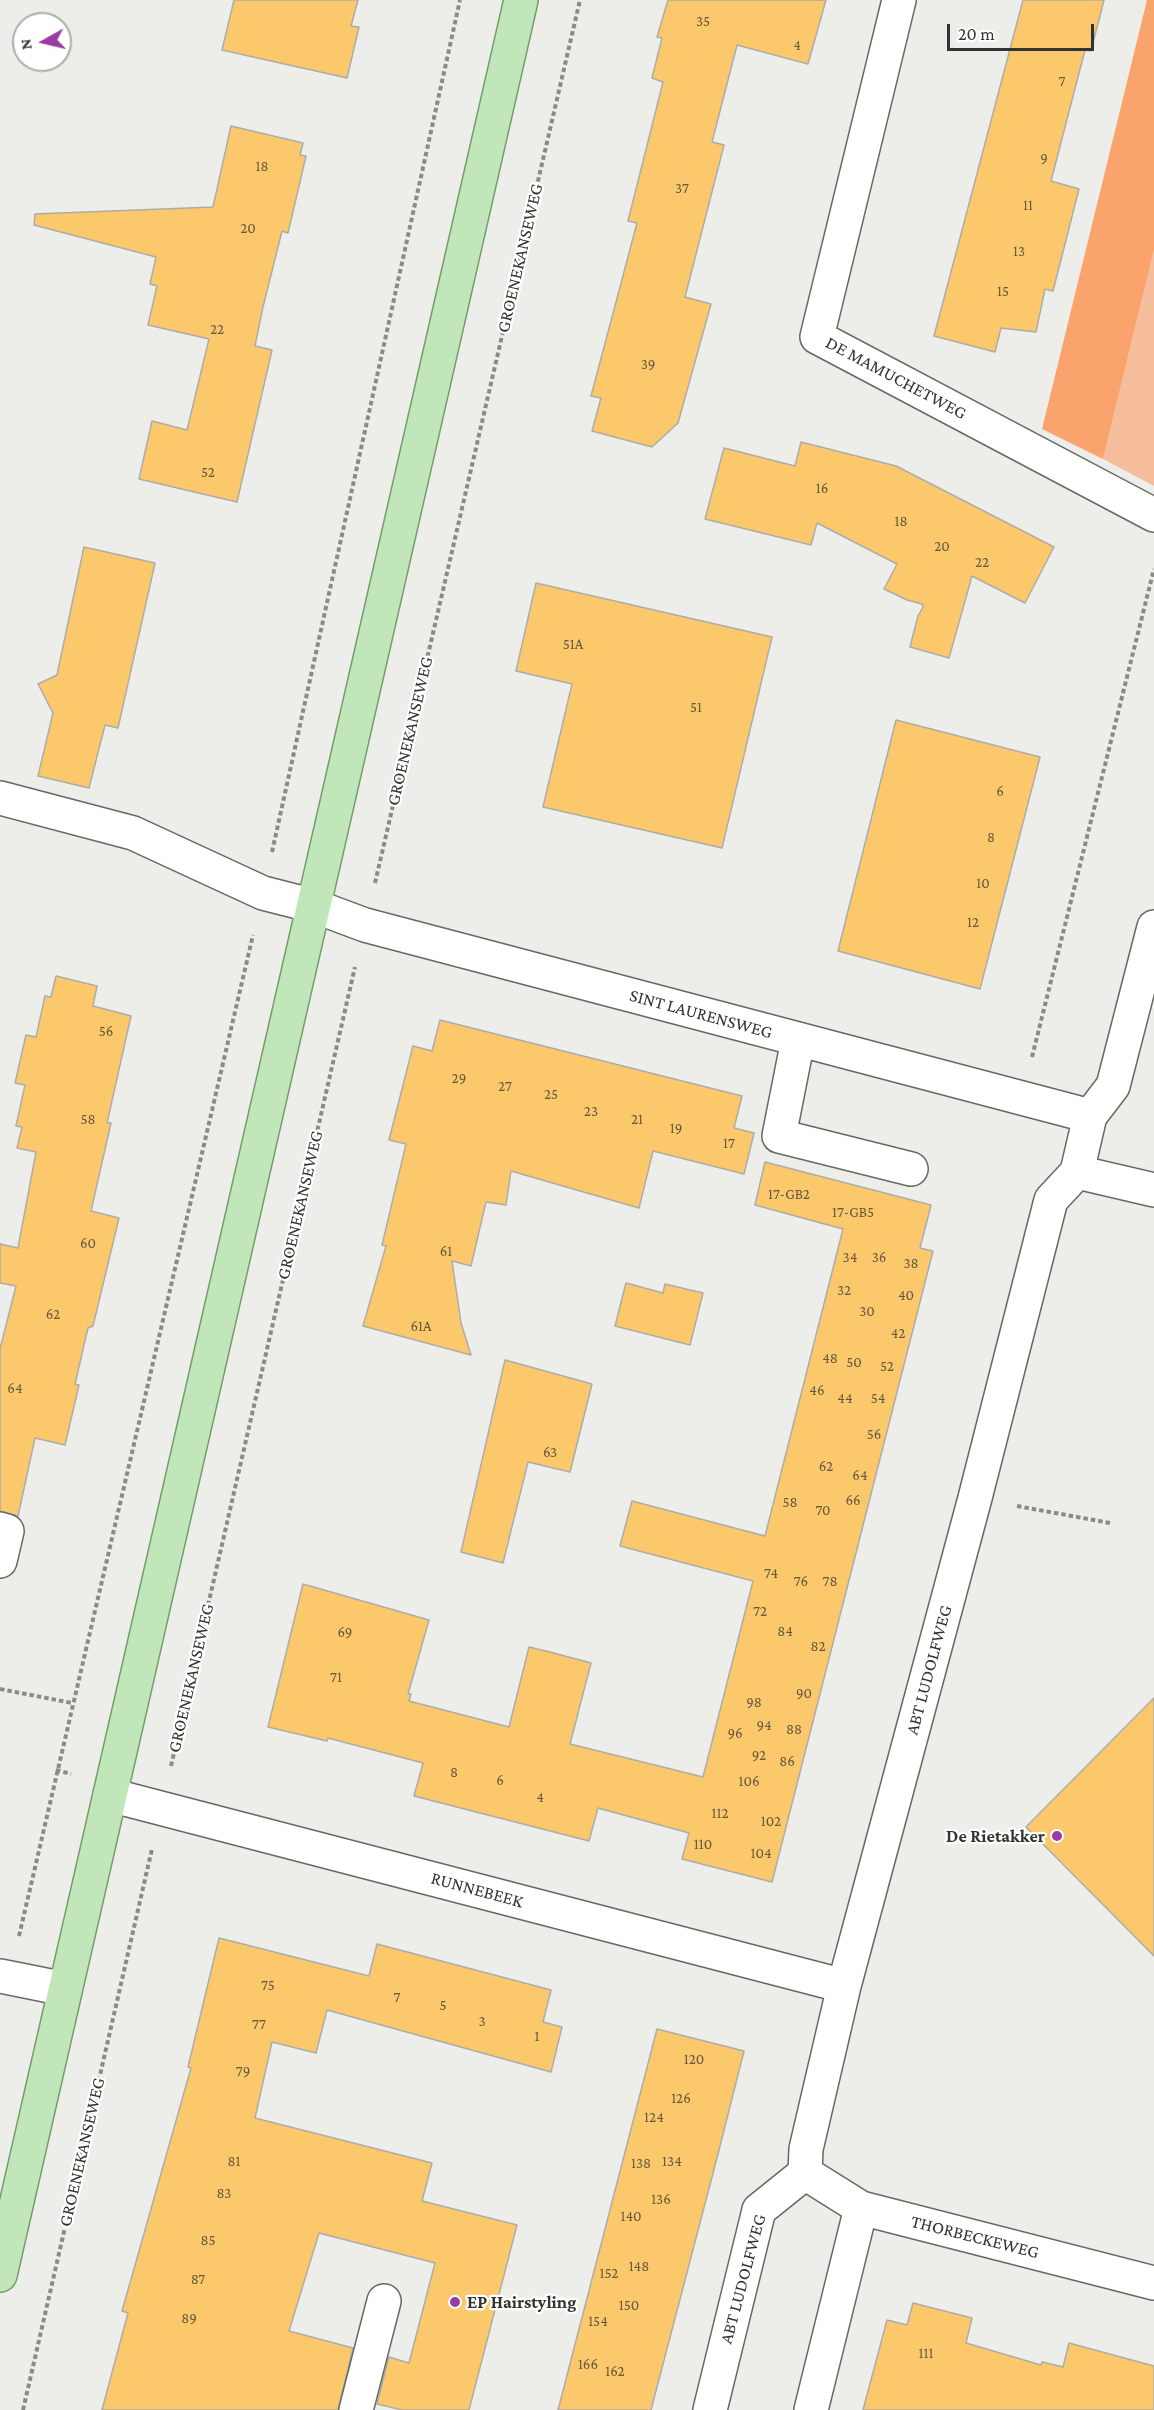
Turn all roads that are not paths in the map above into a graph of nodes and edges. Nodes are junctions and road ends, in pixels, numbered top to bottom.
1 (521, 0) edge
2 (899, 0) edge
3 (1154, 515) edge
4 (0, 798) edge
5 (314, 906) junction
6 (1154, 927) edge
7 (798, 1040) junction
8 (1090, 1116) junction
9 (911, 1169) dead end
10 (1077, 1172) junction
11 (1154, 1190) edge
12 (0, 1529) edge
13 (0, 1561) edge
14 (110, 1795) junction
15 (5, 1977) edge
16 (844, 1986) junction
17 (65, 1989) junction
18 (805, 2173) junction
19 (861, 2208) junction
20 (0, 2276) edge
21 (1154, 2283) edge
22 (384, 2301) dead end
23 (356, 2410) edge
24 (710, 2410) edge
25 (811, 2410) edge

1 - 5 main road
2 - 3 street, DE MAMUCHETWEG
4 - 5 street, SINT LAURENSWEG
5 - 7 street, SINT LAURENSWEG
5 - 14 main road
6 - 8 street, ABT LUDOLFWEG
7 - 8 street, SINT LAURENSWEG
7 - 9 street
8 - 10 street, ABT LUDOLFWEG
10 - 11 street
10 - 16 street, ABT LUDOLFWEG
12 - 13 street
14 - 16 street, RUNNEBEEK
14 - 17 main road
15 - 17 street
16 - 18 street, ABT LUDOLFWEG
17 - 20 main road
18 - 19 street, THORBECKEWEG
18 - 24 street, ABT LUDOLFWEG
19 - 21 street, THORBECKEWEG
19 - 25 street
22 - 23 street

